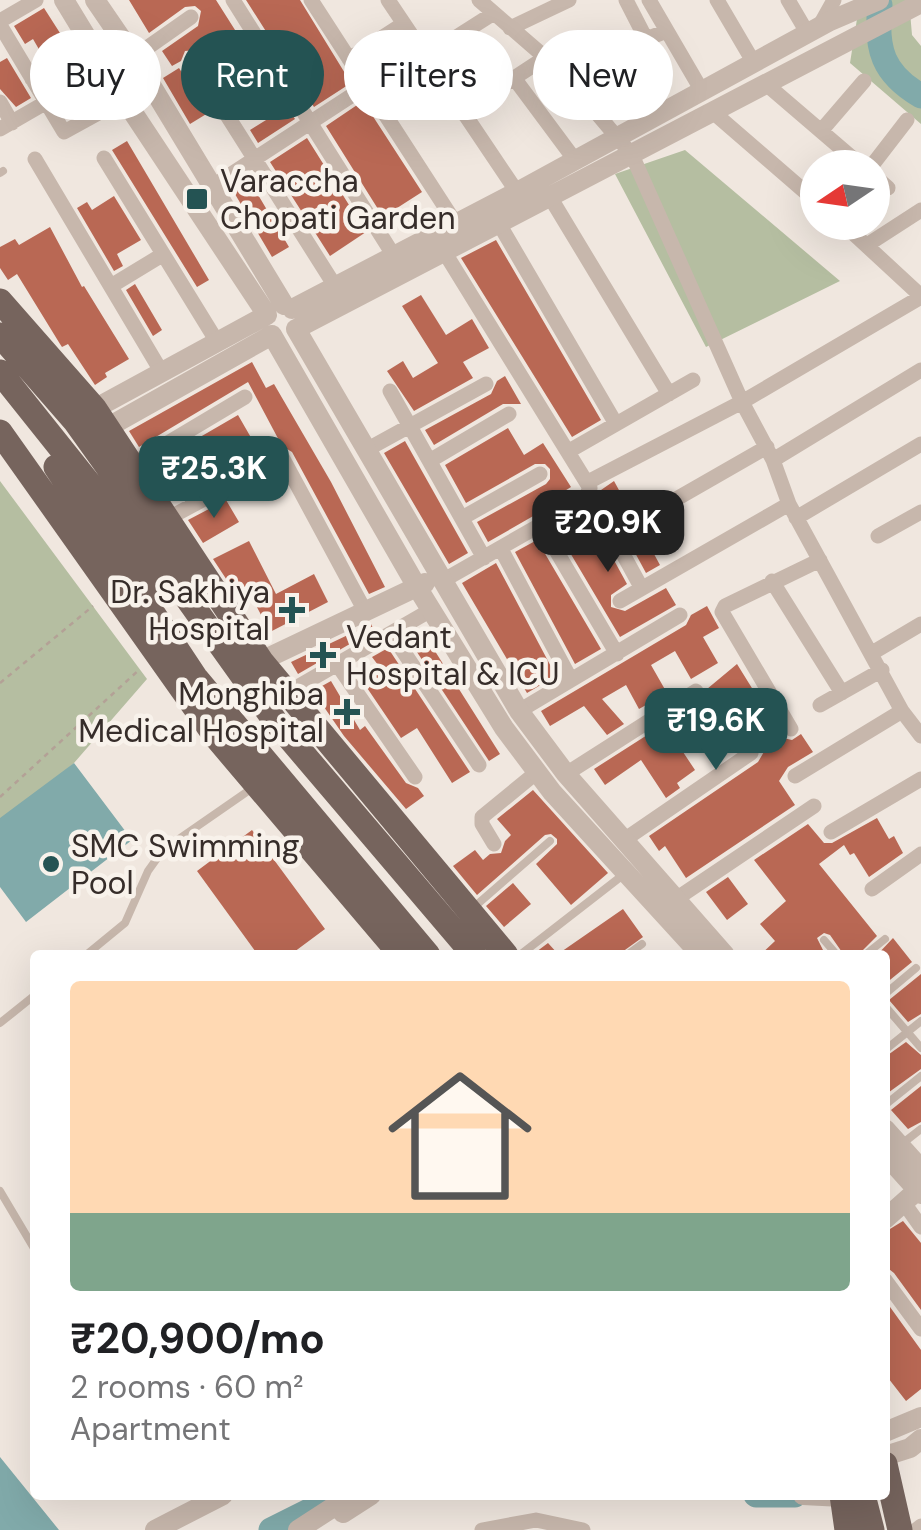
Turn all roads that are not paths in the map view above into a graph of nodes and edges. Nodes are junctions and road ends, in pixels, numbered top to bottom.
1 (36, 0) edge
2 (64, 0) edge
3 (233, 0) edge
4 (311, 0) edge
5 (389, 0) edge
6 (479, 0) edge
7 (570, 0) edge
8 (626, 0) edge
9 (649, 0) edge
10 (717, 0) edge
11 (788, 0) edge
12 (834, 0) edge
13 (879, 0) edge
14 (97, 1) edge
15 (914, 6) edge
16 (494, 14) junction
17 (190, 17) dead end
18 (0, 23) edge
19 (403, 24) junction
20 (510, 28) junction
21 (819, 28) junction
22 (82, 30) edge
23 (116, 30) edge
24 (394, 30) edge
25 (407, 30) edge
26 (465, 30) edge
27 (641, 30) edge
28 (666, 30) edge
29 (161, 38) edge
30 (673, 41) edge
31 (533, 47) edge
32 (344, 51) edge
33 (754, 63) junction
34 (533, 66) edge
35 (30, 76) edge
36 (514, 78) joint
37 (864, 81) dead end
38 (766, 84) junction
39 (702, 92) junction
40 (161, 101) edge
41 (344, 101) edge
42 (0, 102) edge
43 (30, 112) edge
44 (714, 113) junction
45 (58, 120) edge
46 (89, 120) edge
47 (139, 120) edge
48 (231, 120) edge
49 (389, 120) edge
50 (466, 120) edge
51 (605, 120) edge
52 (907, 120) dead end
53 (312, 121) junction
54 (6, 126) edge
55 (821, 131) junction
56 (619, 136) junction
57 (844, 150) edge
58 (884, 150) edge
59 (632, 155) junction
60 (104, 158) dead end
61 (256, 158) junction
62 (35, 159) dead end
63 (575, 160) junction
64 (213, 186) junction
65 (800, 187) edge
66 (517, 192) junction
67 (550, 196) junction
68 (921, 210) edge
69 (498, 222) junction
70 (456, 224) junction
71 (860, 240) edge
72 (867, 246) junction
73 (445, 253) junction
74 (162, 255) junction
75 (394, 256) junction
76 (110, 286) junction
77 (335, 286) junction
78 (919, 290) edge
79 (0, 301) edge
80 (282, 319) junction
81 (216, 340) junction
82 (5, 353) edge
83 (161, 370) junction
84 (921, 370) edge
85 (694, 380) dead end
86 (486, 384) dead end
87 (390, 391) dead end
88 (0, 394) edge
89 (670, 394) junction
90 (245, 397) dead end
91 (742, 402) junction
92 (509, 414) dead end
93 (91, 424) junction
94 (616, 424) junction
95 (411, 426) junction
96 (0, 432) edge
97 (921, 444) edge
98 (161, 447) junction
99 (366, 450) junction
100 (569, 451) junction
101 (770, 454) junction
102 (431, 460) junction
103 (131, 464) junction
104 (540, 474) dead end
105 (589, 487) junction
106 (195, 504) junction
107 (793, 511) junction
108 (921, 512) edge
109 (650, 514) dead end
110 (462, 518) junction
111 (167, 519) junction
112 (541, 526) junction
113 (878, 536) dead end
114 (501, 549) junction
115 (484, 558) junction
116 (820, 560) junction
117 (442, 577) junction
118 (772, 581) junction
119 (417, 587) junction
120 (641, 588) junction
121 (620, 601) dead end
122 (431, 610) junction
123 (366, 611) junction
124 (680, 615) dead end
125 (921, 624) edge
126 (392, 633) junction
127 (872, 653) junction
128 (616, 654) junction
129 (261, 661) junction
130 (337, 664) junction
131 (882, 670) junction
132 (571, 680) junction
133 (696, 691) dead end
134 (287, 693) junction
135 (842, 693) junction
136 (820, 705) dead end
137 (519, 711) junction
138 (902, 711) junction
139 (791, 729) dead end
140 (921, 736) edge
141 (751, 754) dead end
142 (479, 765) dead end
143 (537, 772) junction
144 (566, 774) junction
145 (795, 776) dead end
146 (415, 777) dead end
147 (921, 778) edge
148 (256, 785) junction
149 (814, 806) dead end
150 (831, 832) dead end
151 (624, 840) junction
152 (550, 841) dead end
153 (494, 844) dead end
154 (921, 854) edge
155 (626, 873) junction
156 (872, 888) dead end
157 (676, 899) junction
158 (470, 911) junction
159 (884, 939) dead end
160 (824, 940) dead end
161 (642, 944) dead end
162 (92, 950) edge
163 (397, 950) edge
164 (424, 950) edge
165 (453, 950) edge
166 (470, 950) edge
167 (485, 950) edge
168 (502, 950) edge
169 (526, 950) edge
170 (633, 950) edge
171 (696, 950) edge
172 (721, 950) edge
173 (833, 950) edge
174 (871, 950) edge
175 (916, 968) dead end
176 (890, 990) edge
177 (30, 1000) edge
178 (890, 1012) edge
179 (921, 1021) edge
180 (0, 1023) edge
181 (906, 1032) junction
182 (890, 1046) edge
183 (921, 1048) edge
184 (921, 1076) edge
185 (890, 1101) edge
186 (921, 1129) edge
187 (892, 1150) edge
188 (0, 1191) edge
189 (917, 1194) edge
190 (890, 1213) edge
191 (921, 1228) edge
192 (30, 1242) edge
193 (890, 1287) edge
194 (921, 1329) edge
195 (921, 1407) edge
196 (890, 1432) edge
197 (916, 1435) edge
198 (890, 1453) edge
199 (890, 1481) edge
200 (213, 1500) edge
201 (345, 1500) edge
202 (363, 1500) edge
203 (849, 1500) edge
204 (852, 1500) edge
205 (882, 1500) edge
206 (317, 1519) junction
207 (904, 1527) edge
208 (155, 1530) edge
209 (298, 1530) edge
210 (482, 1530) edge
211 (583, 1530) edge
212 (847, 1530) edge
213 (872, 1530) edge

1 - 18 street
2 - 22 street
3 - 53 street
4 - 32 street
5 - 19 street
6 - 16 street
7 - 20 street
8 - 27 street
9 - 28 street
10 - 33 street
11 - 21 street
12 - 21 street
13 - 21 street
14 - 23 street
15 - 38 street
16 - 20 street
16 - 26 street
17 - 29 street
18 - 35 street
19 - 24 street
19 - 25 street
20 - 31 street
21 - 33 street
30 - 39 street
33 - 39 street
34 - 36 street
36 - 63 street
37 - 55 street
38 - 44 street
38 - 55 street
39 - 56 street
40 - 64 street
41 - 53 street
42 - 54 street
43 - 54 street
44 - 59 street
44 - 65 street
45 - 46 street
47 - 80 street
48 - 61 street
49 - 70 street
50 - 66 street
51 - 56 street
52 - 58 street
53 - 61 street
53 - 75 street
55 - 57 street
56 - 59 street
56 - 63 street
59 - 67 street
59 - 91 street
60 - 74 street
61 - 64 street
61 - 77 street
62 - 76 street
63 - 66 street
64 - 80 street
66 - 70 street
67 - 69 street
67 - 89 street
68 - 72 street
69 - 73 street
69 - 94 street
70 - 75 street
71 - 72 street
72 - 78 street
73 - 80 street
73 - 100 street
74 - 76 street
74 - 81 street
75 - 77 street
76 - 83 street
77 - 80 street
78 - 91 street
79 - 93 main road
80 - 81 street
80 - 93 street
80 - 99 street
80 - 119 street
81 - 83 street
82 - 93 main road
82 - 165 main road
82 - 166 main road
83 - 93 street
84 - 101 street
85 - 89 street
86 - 95 street
87 - 95 street
88 - 164 main road
89 - 94 street
90 - 98 street
91 - 101 street
91 - 105 street
92 - 102 street
93 - 103 main road
93 - 167 main road
94 - 100 street
95 - 99 street
95 - 102 street
96 - 148 main road
97 - 107 street
98 - 103 street
98 - 106 street
99 - 117 street
100 - 105 street
101 - 107 street
101 - 109 street
102 - 110 street
103 - 111 main road
104 - 110 street
105 - 112 street
105 - 120 street
106 - 111 street
106 - 123 street
107 - 116 street
107 - 120 street
108 - 113 street
110 - 115 street
111 - 129 main road
112 - 114 street
112 - 128 street
114 - 115 street
114 - 132 street
115 - 117 street
116 - 118 street
116 - 127 street
117 - 119 street
117 - 137 street
118 - 135 street
118 - 139 street
119 - 122 street
119 - 123 street
120 - 121 street
122 - 126 street
122 - 143 street
123 - 129 street
124 - 128 street
125 - 127 street
126 - 130 street
126 - 142 street
127 - 131 street
128 - 132 street
129 - 134 main road
130 - 134 street
130 - 146 street
131 - 135 street
131 - 138 street
132 - 137 street
133 - 144 street
134 - 158 main road
135 - 136 street
137 - 144 street
138 - 140 street
138 - 145 street
141 - 151 street
143 - 153 street
143 - 155 street
144 - 151 street
147 - 150 street
148 - 162 lane
148 - 163 main road
149 - 157 street
151 - 157 street
152 - 158 lane
154 - 156 street
155 - 169 lane
155 - 171 street
157 - 172 street
158 - 168 main road
159 - 174 lane
160 - 173 lane
161 - 170 lane
175 - 176 lane
177 - 180 lane
178 - 181 lane
179 - 181 lane
181 - 182 lane
181 - 183 lane
184 - 185 lane
186 - 187 lane
187 - 189 street
188 - 192 lane
189 - 190 street
189 - 191 street
193 - 194 street
195 - 197 street
196 - 197 street
197 - 198 street
199 - 207 main road
200 - 208 street
201 - 206 street
202 - 206 street
203 - 212 main road
204 - 213 main road
205 - 207 main road
206 - 209 street
210 - 211 street

